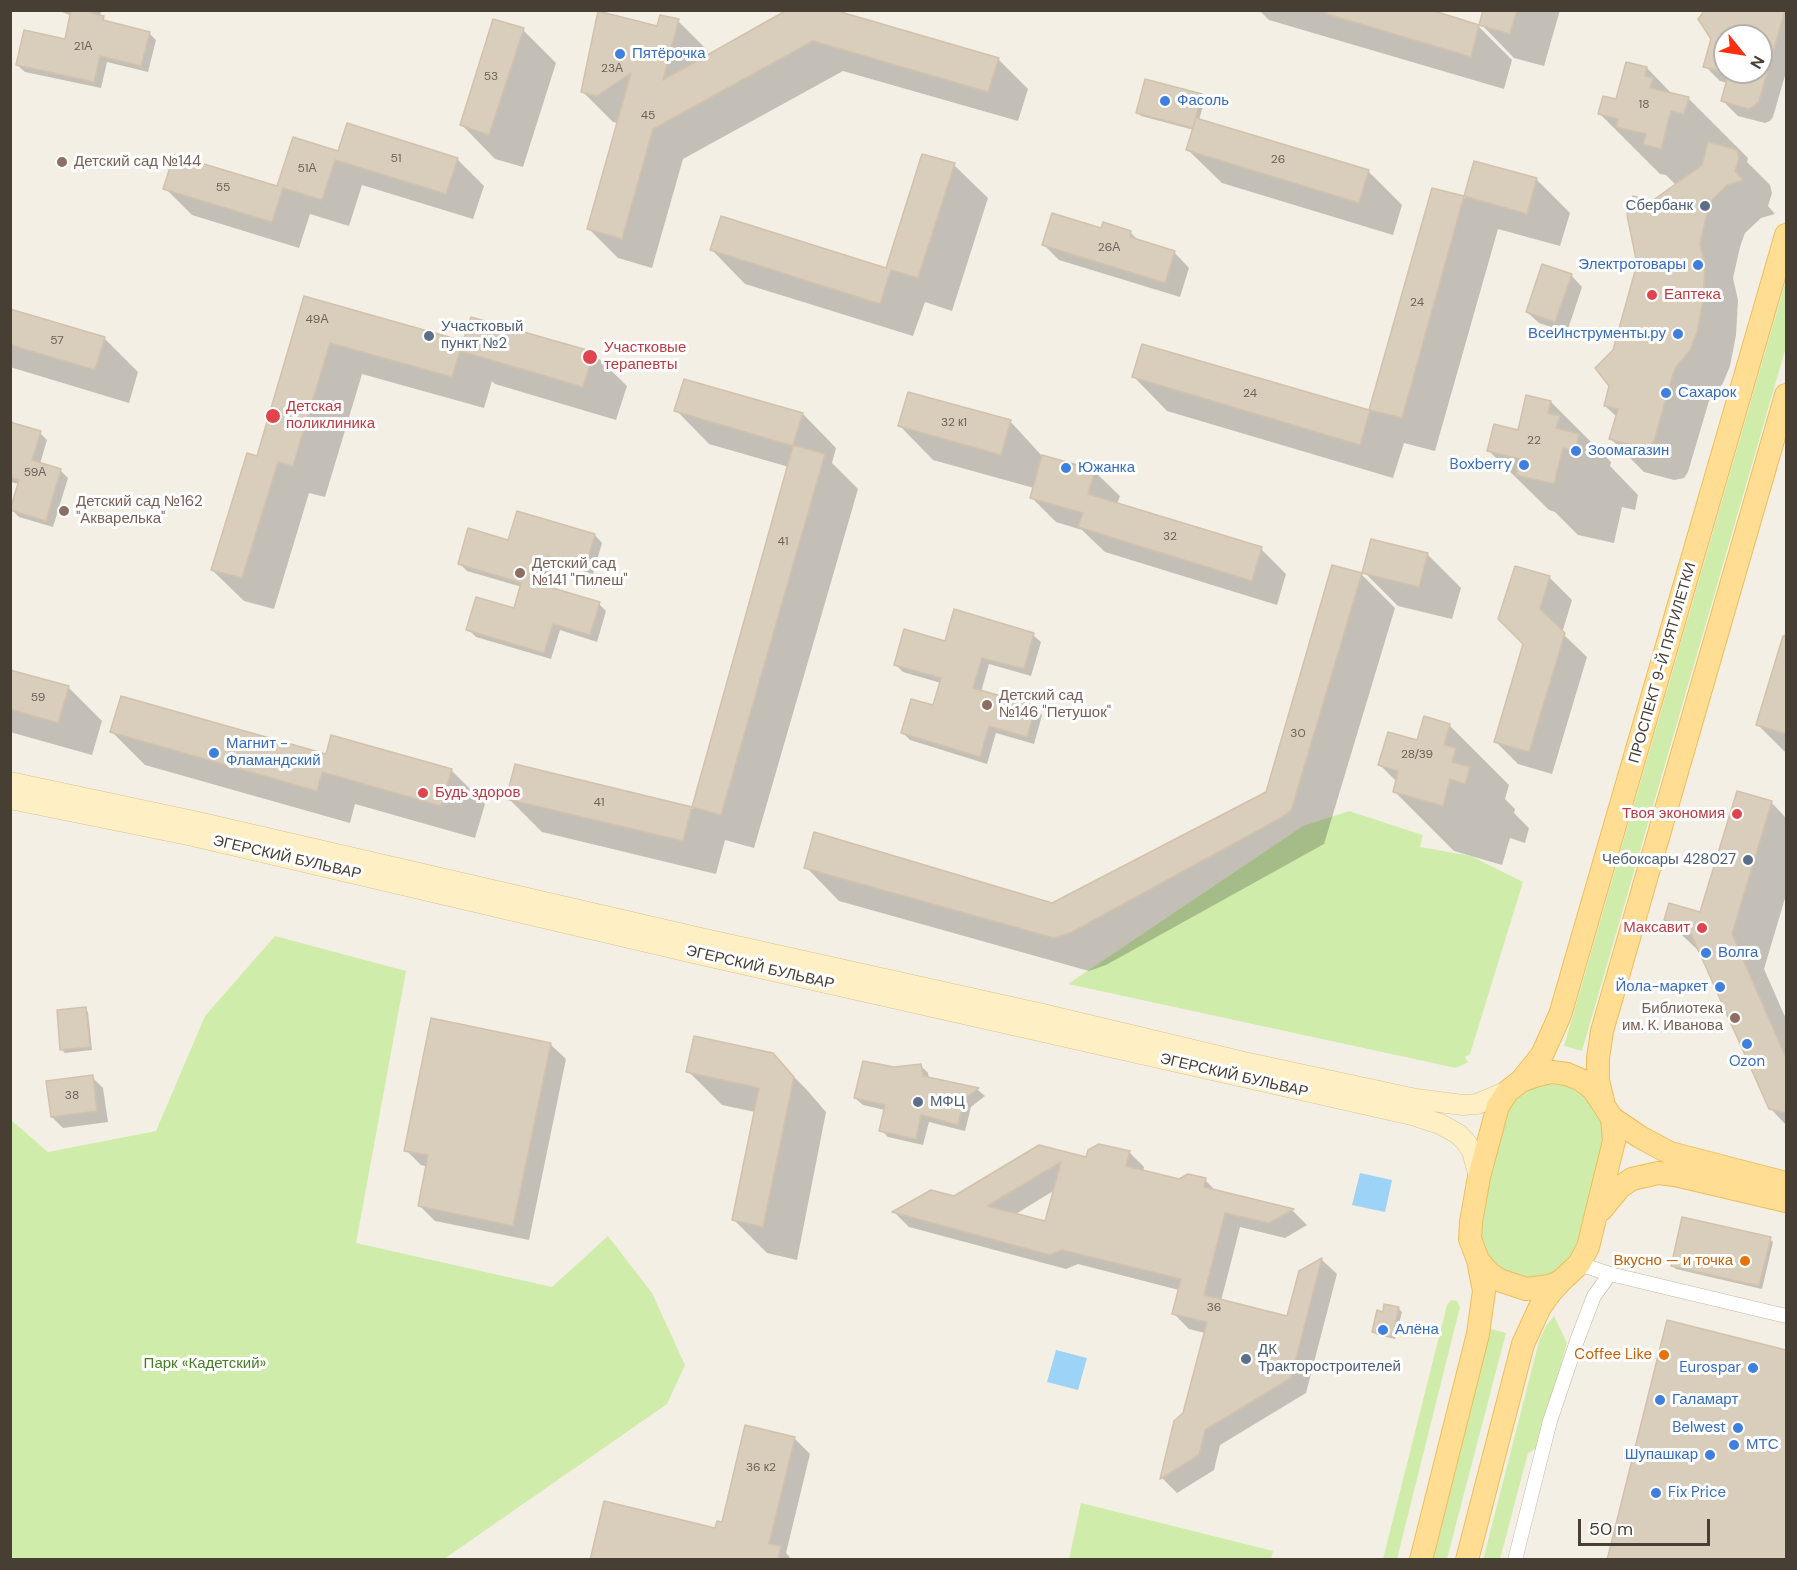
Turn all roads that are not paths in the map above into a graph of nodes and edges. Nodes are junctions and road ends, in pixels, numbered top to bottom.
1 (1786, 235) edge
2 (1786, 395) edge
3 (10, 782) edge
4 (10, 800) edge
5 (69, 802) junction
6 (1034, 1021) junction
7 (1515, 1086) junction
8 (1607, 1110) junction
9 (1479, 1177) junction
10 (1786, 1183) edge
11 (1786, 1202) edge
12 (1596, 1216) junction
13 (1478, 1260) junction
14 (1579, 1264) junction
15 (1610, 1274) junction
16 (1561, 1281) junction
17 (1786, 1317) edge
18 (1420, 1560) edge
19 (1467, 1560) edge
20 (1515, 1560) edge

1 - 7 main road, ПРОСПЕКТ 9-Й ПЯТИЛЕТКИ
2 - 8 main road
3 - 5 main road, ЭГЕРСКИЙ БУЛЬВАР
4 - 5 main road, ЭГЕРСКИЙ БУЛЬВАР
5 - 6 main road, ЭГЕРСКИЙ БУЛЬВАР
6 - 7 main road, ЭГЕРСКИЙ БУЛЬВАР
6 - 9 main road, ЭГЕРСКИЙ БУЛЬВАР
7 - 8 main road
7 - 9 main road
8 - 10 main road
8 - 12 main road
9 - 13 main road
11 - 12 main road
12 - 14 main road
13 - 16 main road
13 - 18 main road
14 - 15 street
14 - 16 main road
15 - 17 street
15 - 20 street
16 - 19 main road

